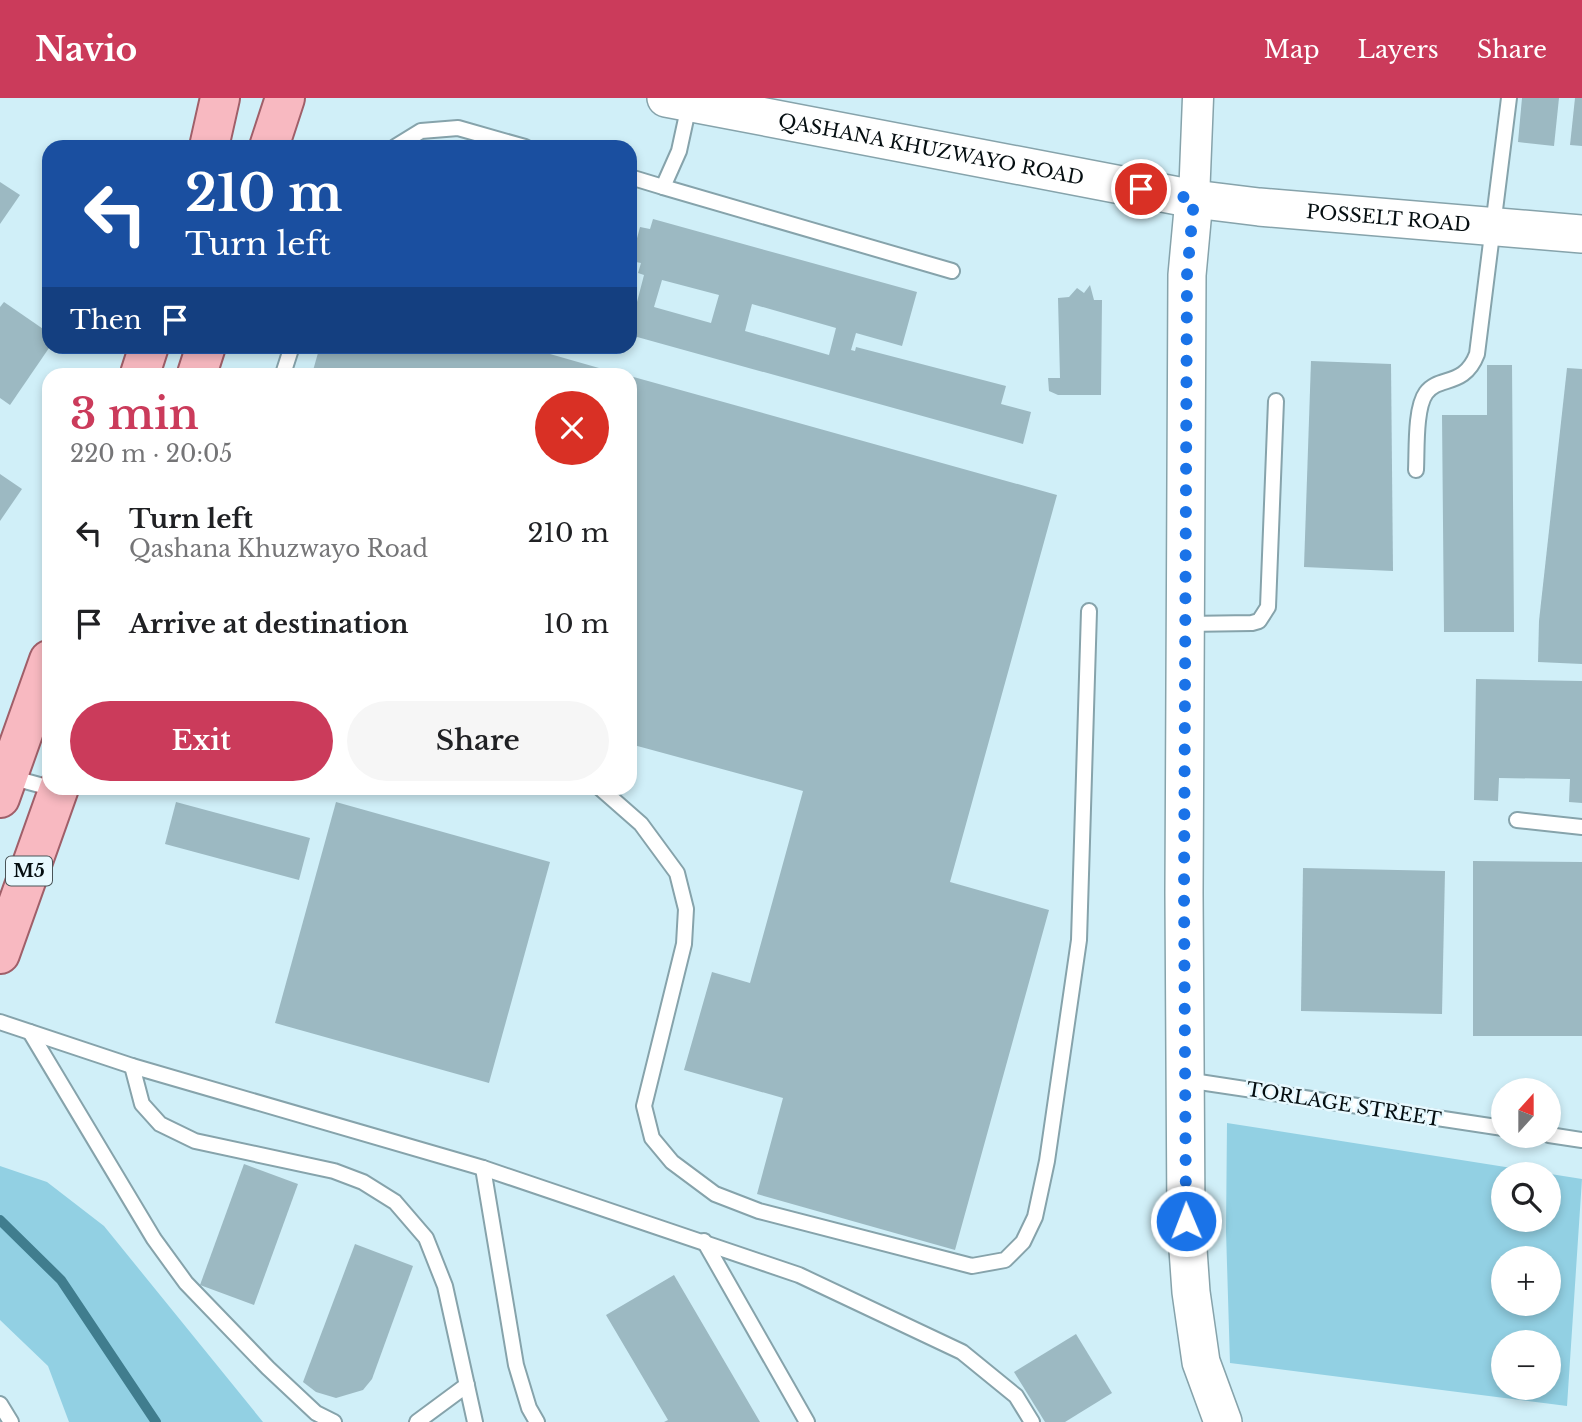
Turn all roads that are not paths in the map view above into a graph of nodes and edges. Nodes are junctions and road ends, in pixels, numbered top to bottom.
1 (220, 98) edge
2 (285, 98) edge
3 (1198, 98) edge
4 (1509, 98) edge
5 (678, 101) edge
6 (211, 140) edge
7 (272, 140) edge
8 (406, 140) edge
9 (500, 140) edge
10 (637, 179) edge
11 (663, 187) junction
12 (1194, 199) junction
13 (1493, 225) junction
14 (1582, 233) edge
15 (952, 271) dead end
16 (1276, 401) dead end
17 (1416, 470) dead end
18 (1089, 611) dead end
19 (1186, 624) junction
20 (42, 679) edge
21 (3, 782) edge
22 (42, 787) edge
23 (56, 795) edge
24 (608, 795) edge
25 (1517, 821) dead end
26 (1582, 827) edge
27 (0, 954) edge
28 (0, 1022) edge
29 (30, 1032) junction
30 (132, 1066) junction
31 (1185, 1080) junction
32 (1491, 1126) edge
33 (1561, 1137) edge
34 (1582, 1140) edge
35 (483, 1168) junction
36 (704, 1241) junction
37 (467, 1385) junction
38 (0, 1404) edge
39 (1220, 1421) edge
40 (10, 1422) edge
41 (334, 1422) edge
42 (417, 1422) edge
43 (475, 1422) edge
44 (537, 1422) edge
45 (807, 1422) edge
46 (1032, 1422) edge

1 - 6 main road
2 - 7 main road
3 - 12 street
4 - 13 lane
5 - 11 lane
5 - 12 street, QASHANA KHUZWAYO ROAD
8 - 9 lane
10 - 11 lane
11 - 15 lane
12 - 13 street, POSSELT ROAD
12 - 19 street
13 - 14 street, POSSELT ROAD
13 - 17 lane
16 - 19 lane
18 - 24 lane
19 - 31 street
20 - 21 main road
21 - 22 lane
23 - 27 main road, M5
25 - 26 lane
28 - 29 lane
29 - 30 lane
29 - 41 lane
30 - 35 lane
30 - 37 lane
31 - 32 lane, TORLAGE STREET
31 - 39 street
33 - 34 lane
35 - 36 lane
35 - 44 lane
36 - 45 lane
36 - 46 lane
37 - 42 lane
37 - 43 lane
38 - 40 lane

